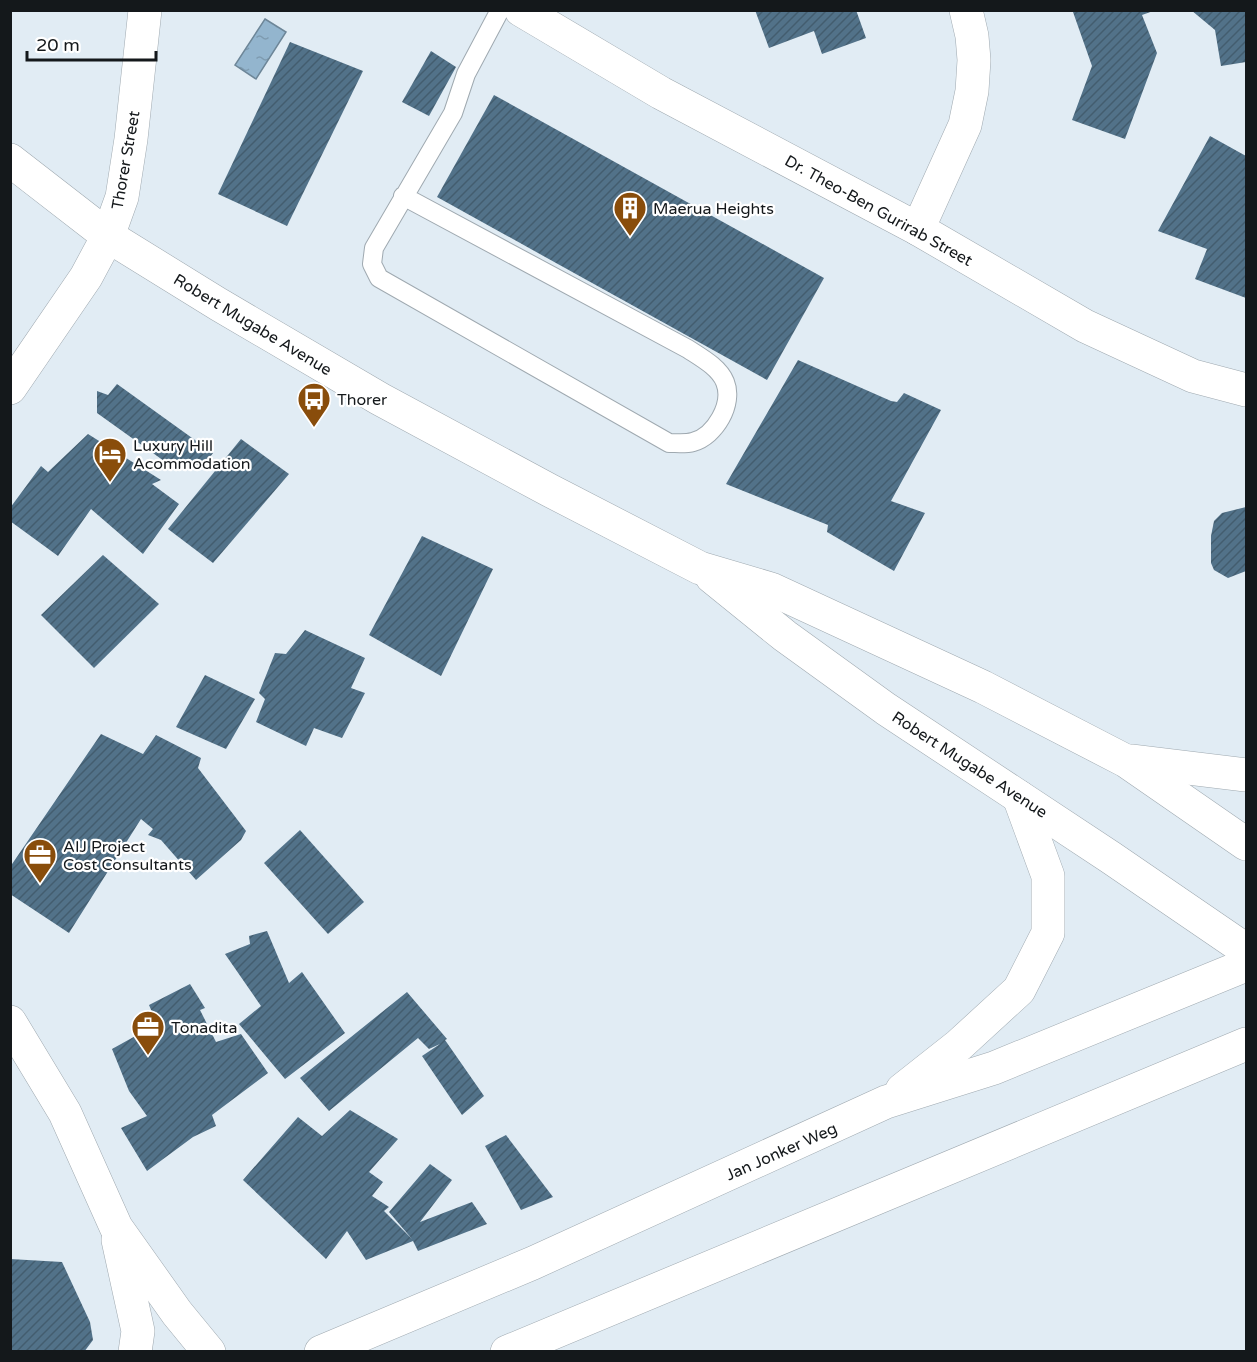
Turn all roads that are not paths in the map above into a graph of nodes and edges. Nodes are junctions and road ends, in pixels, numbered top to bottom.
1 (145, 10) edge
2 (500, 10) edge
3 (521, 10) edge
4 (966, 10) edge
5 (10, 160) edge
6 (404, 196) junction
7 (918, 229) junction
8 (108, 236) junction
9 (10, 387) edge
10 (1246, 390) edge
11 (700, 568) junction
12 (1126, 761) junction
13 (1246, 775) edge
14 (1019, 797) junction
15 (1246, 844) edge
16 (1246, 950) edge
17 (1246, 965) edge
18 (10, 1022) edge
19 (1246, 1044) edge
20 (886, 1102) junction
21 (116, 1227) junction
22 (135, 1352) edge
23 (209, 1352) edge
24 (321, 1352) edge
25 (507, 1352) edge

1 - 8 main road, Thorer Street
2 - 6 lane
3 - 7 main road, Dr. Theo-Ben Gurirab Street
4 - 7 main road
5 - 8 main road, Robert Mugabe Avenue
6 - 6 lane
7 - 10 main road, Dr. Theo-Ben Gurirab Street
8 - 9 main road, Thorer Street
8 - 11 main road, Robert Mugabe Avenue
11 - 12 main road, Robert Mugabe Avenue
11 - 14 main road, Robert Mugabe Avenue
12 - 13 main road
12 - 15 main road, Robert Mugabe Avenue
14 - 16 main road, Robert Mugabe Avenue
14 - 20 main road
17 - 20 main road, Jan Jonker Weg
18 - 21 main road
19 - 25 main road
20 - 24 main road, Jan Jonker Weg
21 - 22 main road
21 - 23 main road

